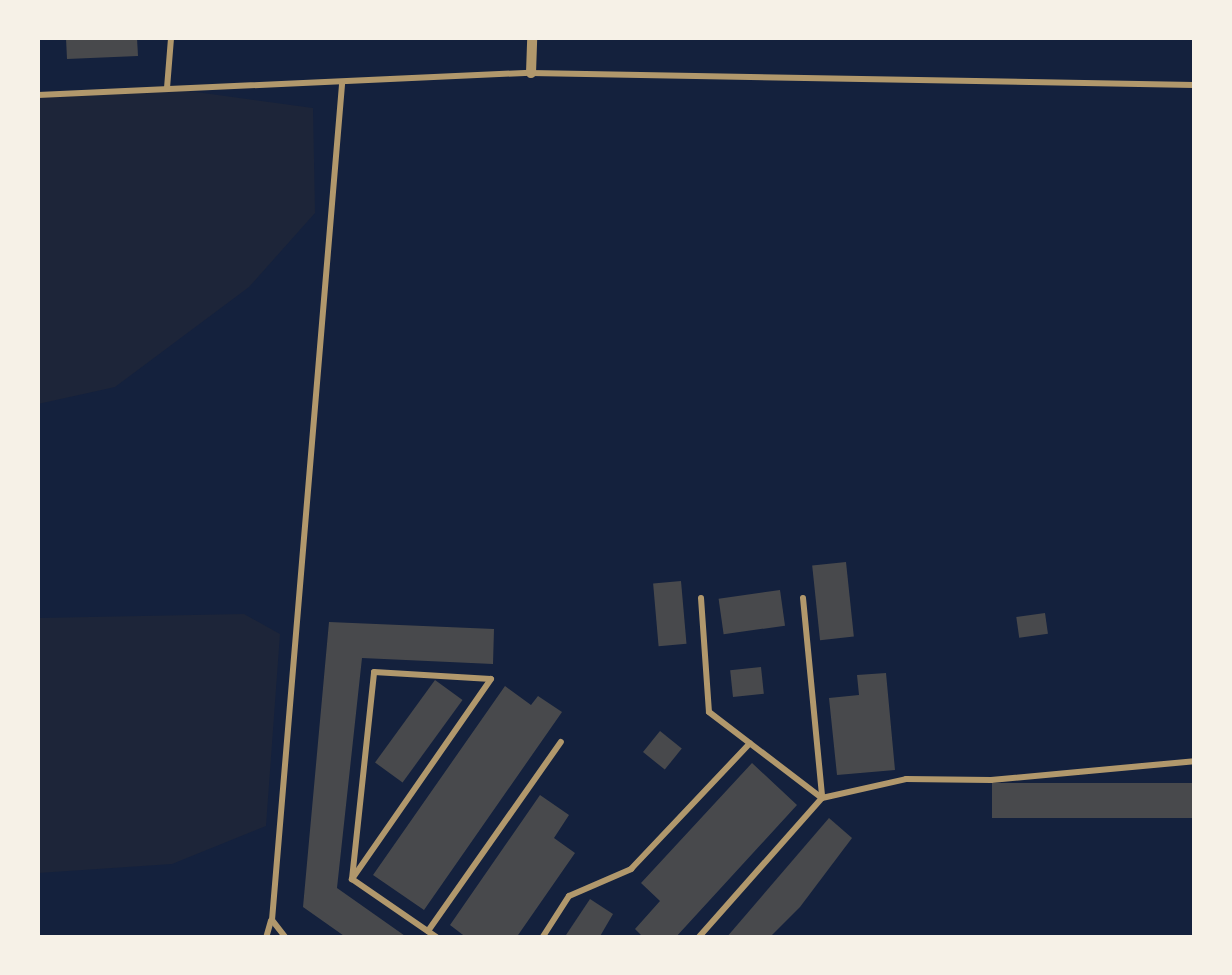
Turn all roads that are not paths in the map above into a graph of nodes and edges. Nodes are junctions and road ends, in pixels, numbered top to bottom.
1 (171, 38) edge
2 (532, 38) edge
3 (531, 73) junction
4 (342, 84) junction
5 (1194, 85) edge
6 (167, 88) junction
7 (38, 95) edge
8 (700, 598) dead end
9 (803, 598) dead end
10 (560, 742) dead end
11 (750, 744) junction
12 (1194, 761) edge
13 (822, 798) junction
14 (352, 879) junction
15 (272, 920) junction
16 (428, 931) junction
17 (266, 938) edge
18 (286, 938) edge
19 (438, 938) edge
20 (542, 938) edge
21 (698, 938) edge

1 - 6 lane
2 - 3 street
3 - 4 lane
3 - 5 lane
4 - 6 lane
4 - 15 lane
6 - 7 lane
8 - 11 lane
9 - 13 lane
10 - 16 lane
11 - 13 lane
11 - 20 lane
12 - 13 lane
13 - 21 lane
14 - 14 lane
14 - 16 lane
15 - 17 lane
15 - 18 lane
16 - 19 lane

